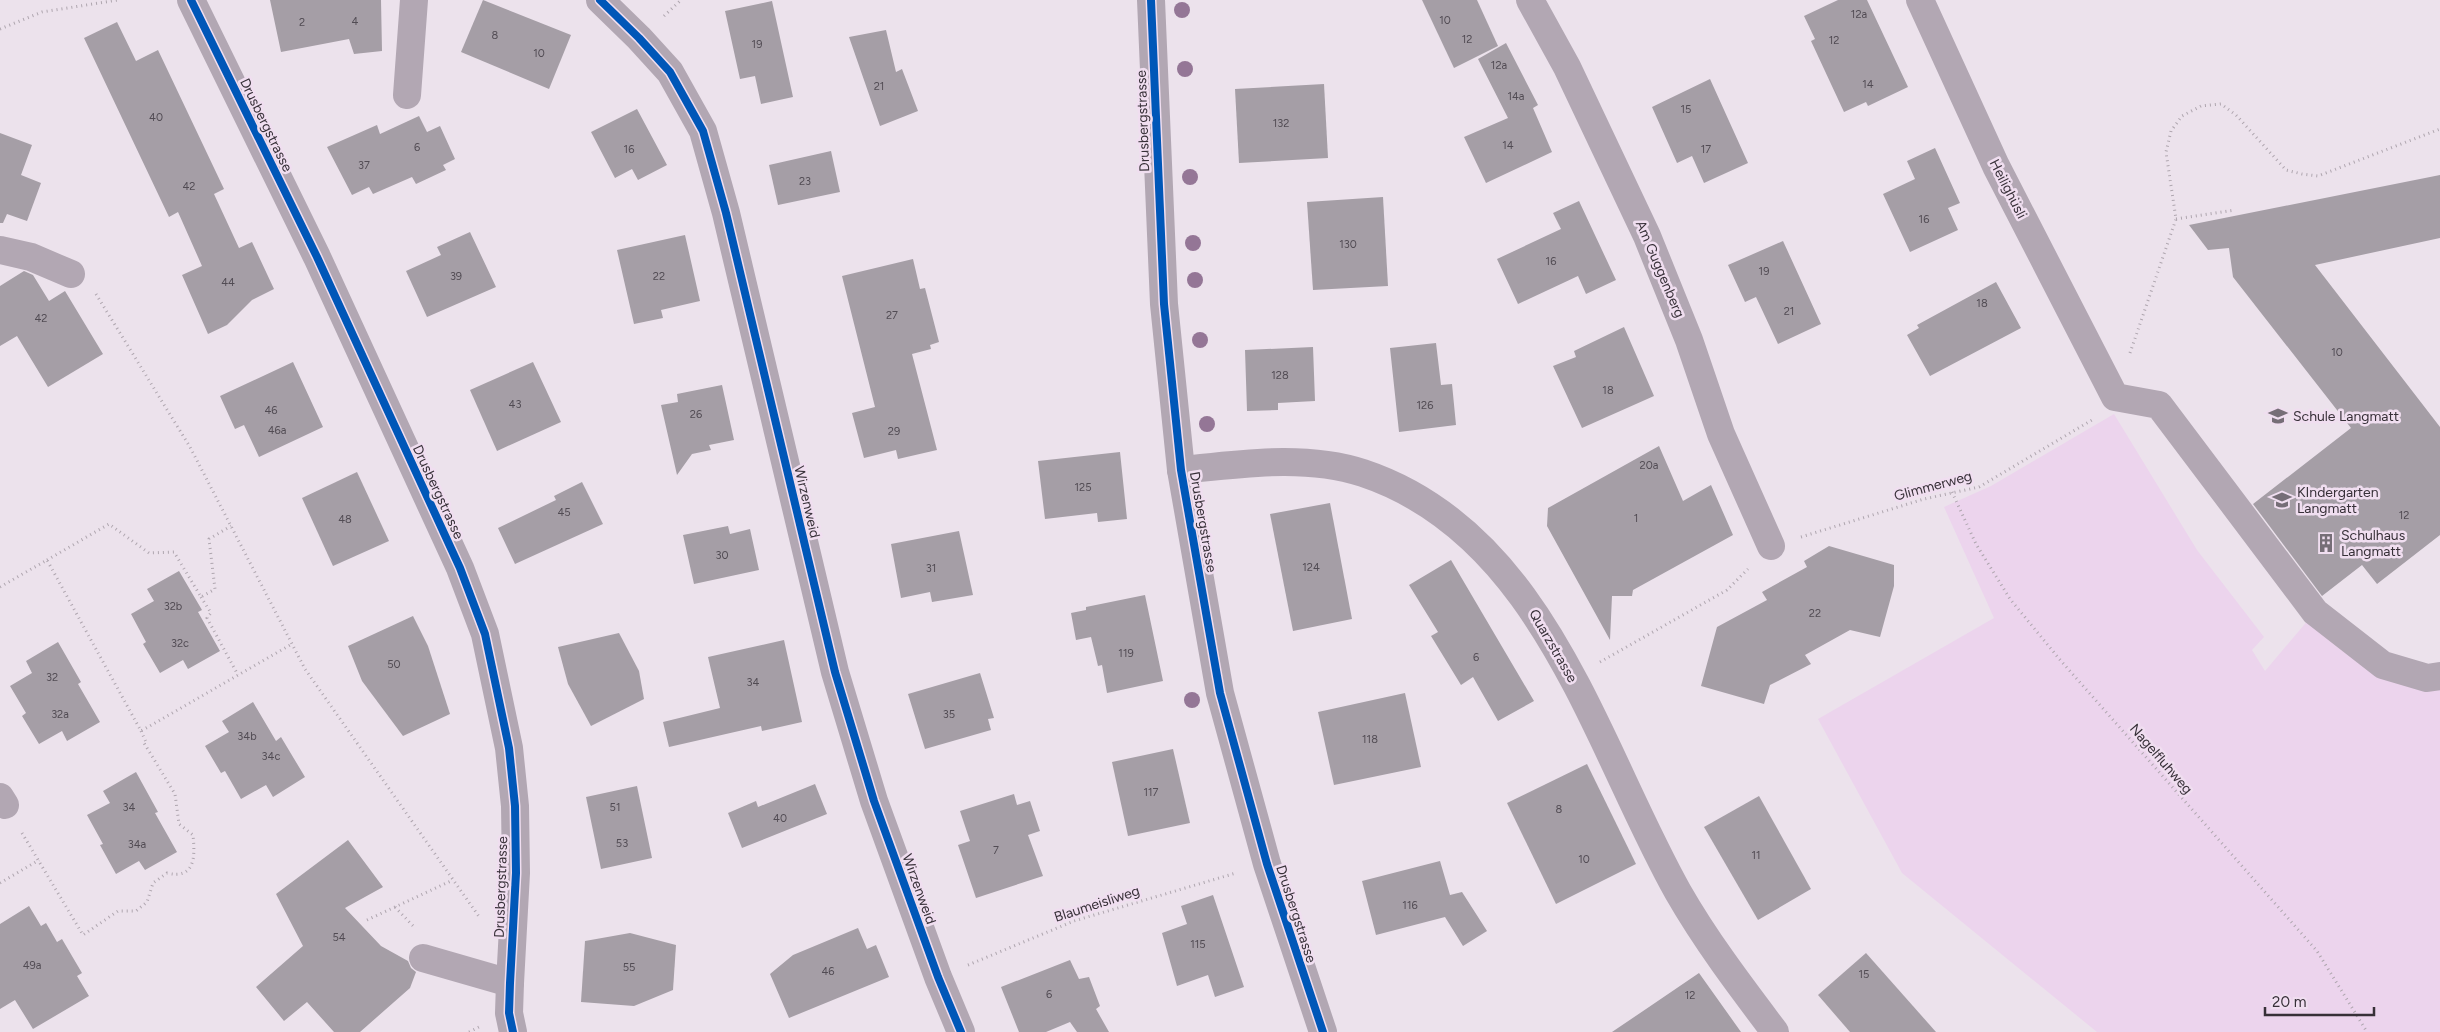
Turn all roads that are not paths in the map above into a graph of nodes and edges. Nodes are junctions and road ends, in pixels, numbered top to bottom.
1 (192, 0) edge
2 (414, 0) edge
3 (600, 0) edge
4 (1152, 0) edge
5 (1530, 0) edge
6 (1920, 0) edge
7 (407, 95) dead end
8 (0, 250) edge
9 (71, 274) road end
10 (1181, 470) junction
11 (1771, 546) dead end
12 (2440, 676) edge
13 (424, 958) dead end
14 (510, 983) junction
15 (512, 1032) edge
16 (961, 1032) edge
17 (1323, 1032) edge
18 (1775, 1032) edge

1 - 14 street, Drusbergstrasse
2 - 7 street
3 - 16 street, Wirzenweid
4 - 10 street, Drusbergstrasse
5 - 11 street, Am Guggenberg
6 - 12 street, Heilighüsli
8 - 9 street
10 - 17 street, Drusbergstrasse
10 - 18 street, Quarzstrasse
13 - 14 street
14 - 15 street, Drusbergstrasse

